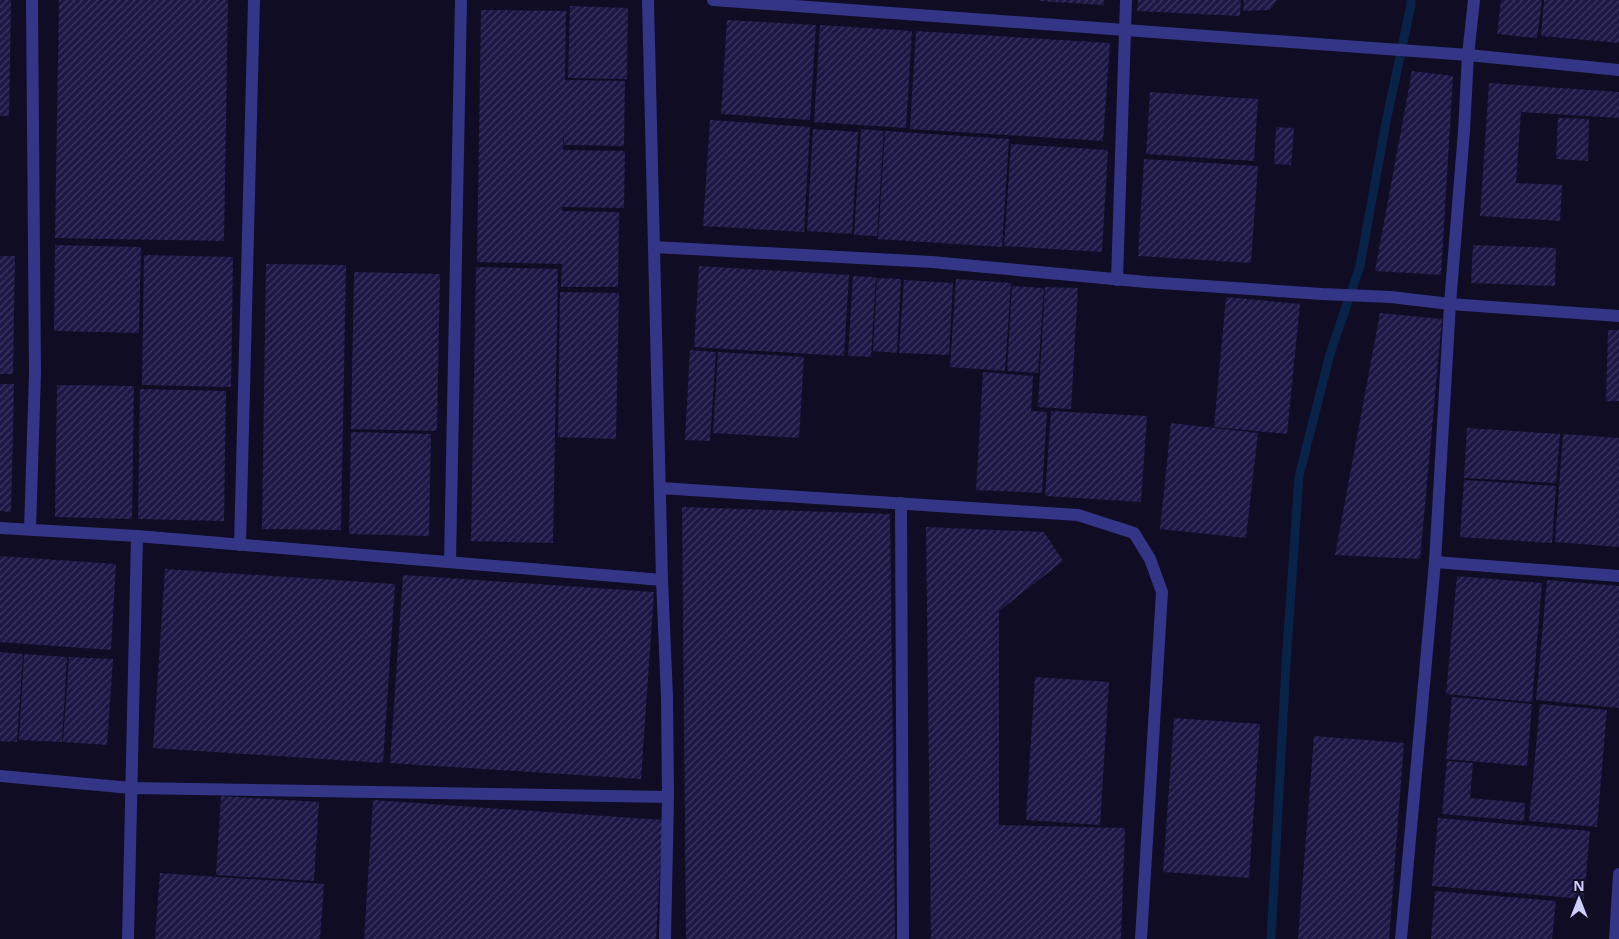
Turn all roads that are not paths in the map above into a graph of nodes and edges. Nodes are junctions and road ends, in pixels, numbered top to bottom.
1 (32, 0) edge
2 (254, 0) edge
3 (461, 0) edge
4 (648, 0) edge
5 (713, 0) edge
6 (1126, 0) edge
7 (1474, 0) edge
8 (1125, 30) junction
9 (1468, 55) junction
10 (1619, 70) edge
11 (654, 247) junction
12 (1117, 280) junction
13 (1450, 304) junction
14 (1619, 316) edge
15 (660, 488) junction
16 (901, 504) junction
17 (0, 528) edge
18 (30, 529) junction
19 (137, 536) junction
20 (240, 545) junction
21 (450, 562) junction
22 (1435, 562) junction
23 (1619, 576) edge
24 (662, 580) junction
25 (0, 776) edge
26 (131, 788) junction
27 (668, 797) junction
28 (1619, 874) edge
29 (128, 939) edge
30 (665, 939) edge
31 (902, 939) edge
32 (1141, 939) edge
33 (1400, 939) edge
34 (1616, 939) edge

1 - 18 street
2 - 20 street
3 - 21 street
4 - 11 street
5 - 8 street
6 - 8 street
7 - 9 street
8 - 9 street
8 - 12 street
9 - 10 street
9 - 13 street
11 - 12 street
11 - 15 street
12 - 13 street
13 - 14 street
13 - 22 street
15 - 16 street
15 - 24 street
16 - 31 street
16 - 32 street
17 - 18 street
18 - 19 street
19 - 20 street
19 - 26 street
20 - 21 street
21 - 24 street
22 - 23 street
22 - 33 street
24 - 27 street
25 - 26 street
26 - 27 street
26 - 29 street
27 - 30 street
28 - 34 street

